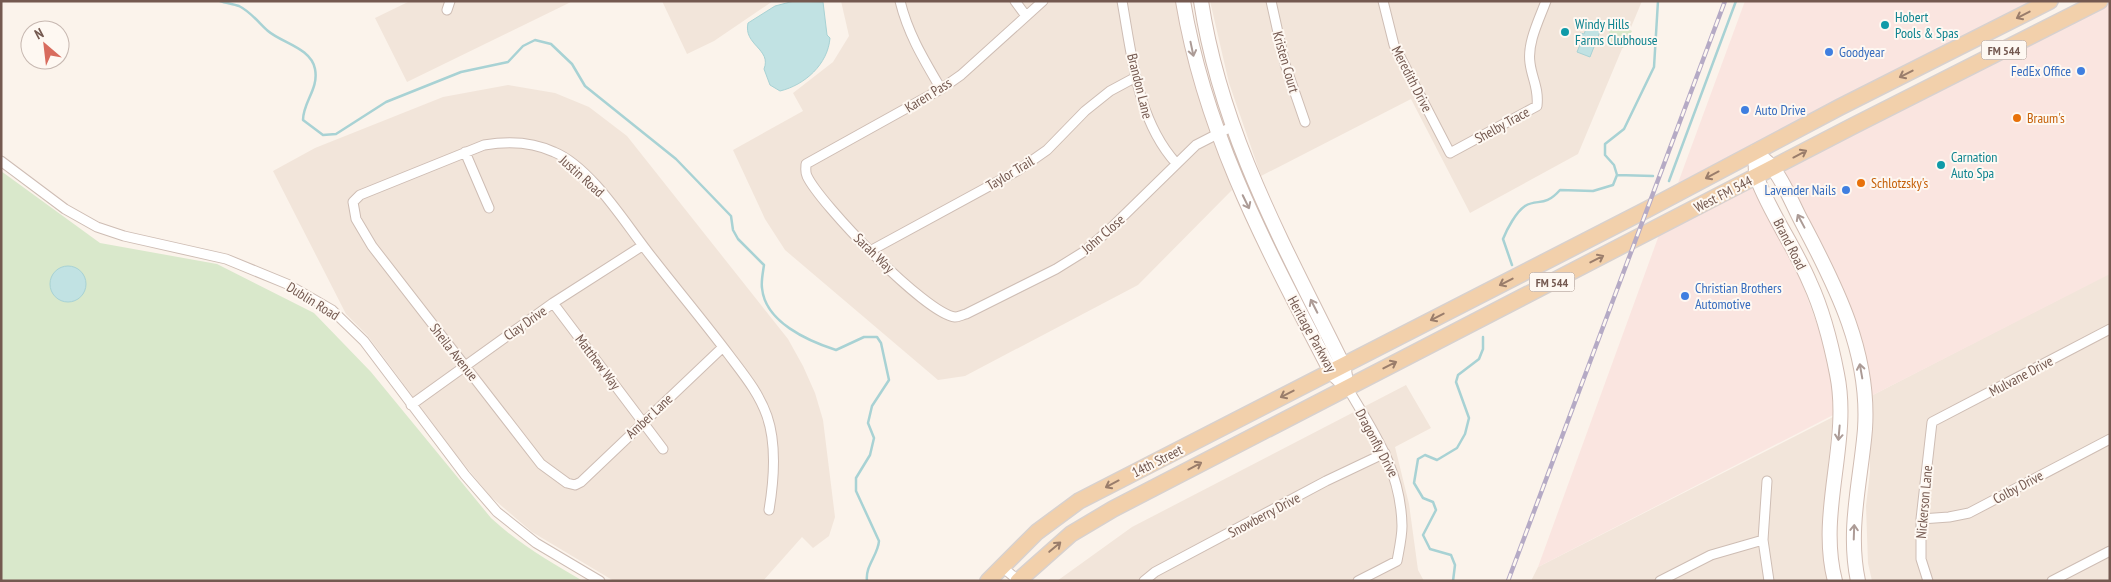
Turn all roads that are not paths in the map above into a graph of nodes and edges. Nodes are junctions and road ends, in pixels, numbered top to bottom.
1 (900, 1) edge
2 (1015, 1) edge
3 (1043, 1) edge
4 (1122, 1) edge
5 (1183, 1) edge
6 (1201, 1) edge
7 (1271, 1) edge
8 (1383, 1) edge
9 (1546, 1) edge
10 (2050, 1) edge
11 (2090, 3) edge
12 (1026, 16) junction
13 (1949, 52) junction
14 (1961, 72) junction
15 (1136, 77) junction
16 (941, 89) junction
17 (1305, 122) dead end
18 (1233, 126) junction
19 (1217, 133) junction
20 (466, 152) junction
21 (1755, 152) junction
22 (1450, 153) joint
23 (1, 161) edge
24 (1176, 163) junction
25 (1773, 168) junction
26 (805, 174) joint
27 (1756, 176) junction
28 (353, 202) joint
29 (489, 208) dead end
30 (1264, 223) junction
31 (642, 246) junction
32 (870, 251) junction
33 (1830, 274) junction
34 (1811, 284) junction
35 (553, 303) junction
36 (956, 317) joint
37 (2110, 330) edge
38 (723, 347) junction
39 (464, 365) junction
40 (1337, 368) junction
41 (1346, 387) junction
42 (411, 404) junction
43 (643, 422) junction
44 (1932, 422) joint
45 (2110, 439) edge
46 (663, 449) dead end
47 (1385, 453) junction
48 (1767, 481) dead end
49 (575, 485) joint
50 (769, 510) dead end
51 (1921, 519) junction
52 (1764, 540) junction
53 (2110, 551) edge
54 (1001, 566) junction
55 (1018, 580) edge
56 (600, 581) edge
57 (988, 581) edge
58 (1144, 581) edge
59 (1358, 581) edge
60 (1660, 581) edge
61 (1768, 581) edge
62 (1835, 581) edge
63 (1858, 581) edge
64 (1928, 581) edge
65 (2052, 581) edge

1 - 16 street
2 - 12 street
3 - 12 street, Karen Pass
4 - 15 street, Brandon Lane
5 -> 19 main road, Heritage Parkway
6 - 18 main road, Heritage Parkway
7 - 17 street, Kristen Court
8 - 22 street, Meredith Drive
9 - 22 street, Shelby Trace
10 -> 13 main road, West FM 544 / FM 544
11 - 14 main road, West FM 544 / FM 544
12 - 16 street, Karen Pass
13 - 14 main road
13 -> 21 main road, West FM 544 / FM 544
25 -> 14 main road, West FM 544 / FM 544
15 - 24 street, Brandon Lane
15 - 32 street, Taylor Trail
16 - 26 street, Karen Pass
18 - 19 street, John Close
18 - 30 main road, Heritage Parkway
19 - 24 street, John Close
19 -> 30 main road, Heritage Parkway
20 - 28 street, Justin Road
20 - 29 street
20 - 31 street, Justin Road
21 - 25 main road, Brand Road
21 - 27 main road, Brand Road
21 -> 40 main road, West FM 544 / FM 544
23 - 42 street, Dublin Road
24 - 36 street, John Close
25 - 27 main road, West FM 544 / FM 544
33 -> 25 main road, Brand Road
26 - 32 street, Sarah Way
27 - 34 main road, Brand Road
41 -> 27 main road, West FM 544 / FM 544
28 - 39 street, Sheila Avenue
30 - 40 main road, Heritage Parkway
31 - 35 street, Clay Drive
31 - 38 street, Justin Road
32 - 36 street, Sarah Way
33 - 34 main road
63 -> 33 main road, Brand Road
34 -> 62 main road, Brand Road
35 - 39 street, Clay Drive
35 - 43 street, Matthew Way
37 - 44 street, Mulvane Drive
38 - 43 street, Amber Lane
38 - 50 street, Justin Road
39 - 42 street, Clay Drive
39 - 49 street, Sheila Avenue
40 - 41 main road, Heritage Parkway
40 -> 54 main road, 14th Street
41 - 47 street, Dragonfly Drive
55 -> 41 main road, 14th Street
42 - 56 street, Dublin Road
43 - 46 street, Matthew Way
43 - 49 street, Amber Lane
44 - 51 street, Nickerson Lane
45 - 51 street, Colby Drive
47 - 58 street, Snowberry Drive
47 - 59 street, Dragonfly Drive
48 - 52 street
51 - 64 street, Nickerson Lane
52 - 60 street
52 - 61 street
53 - 65 street
54 - 55 street
54 - 57 main road, 14th Street

